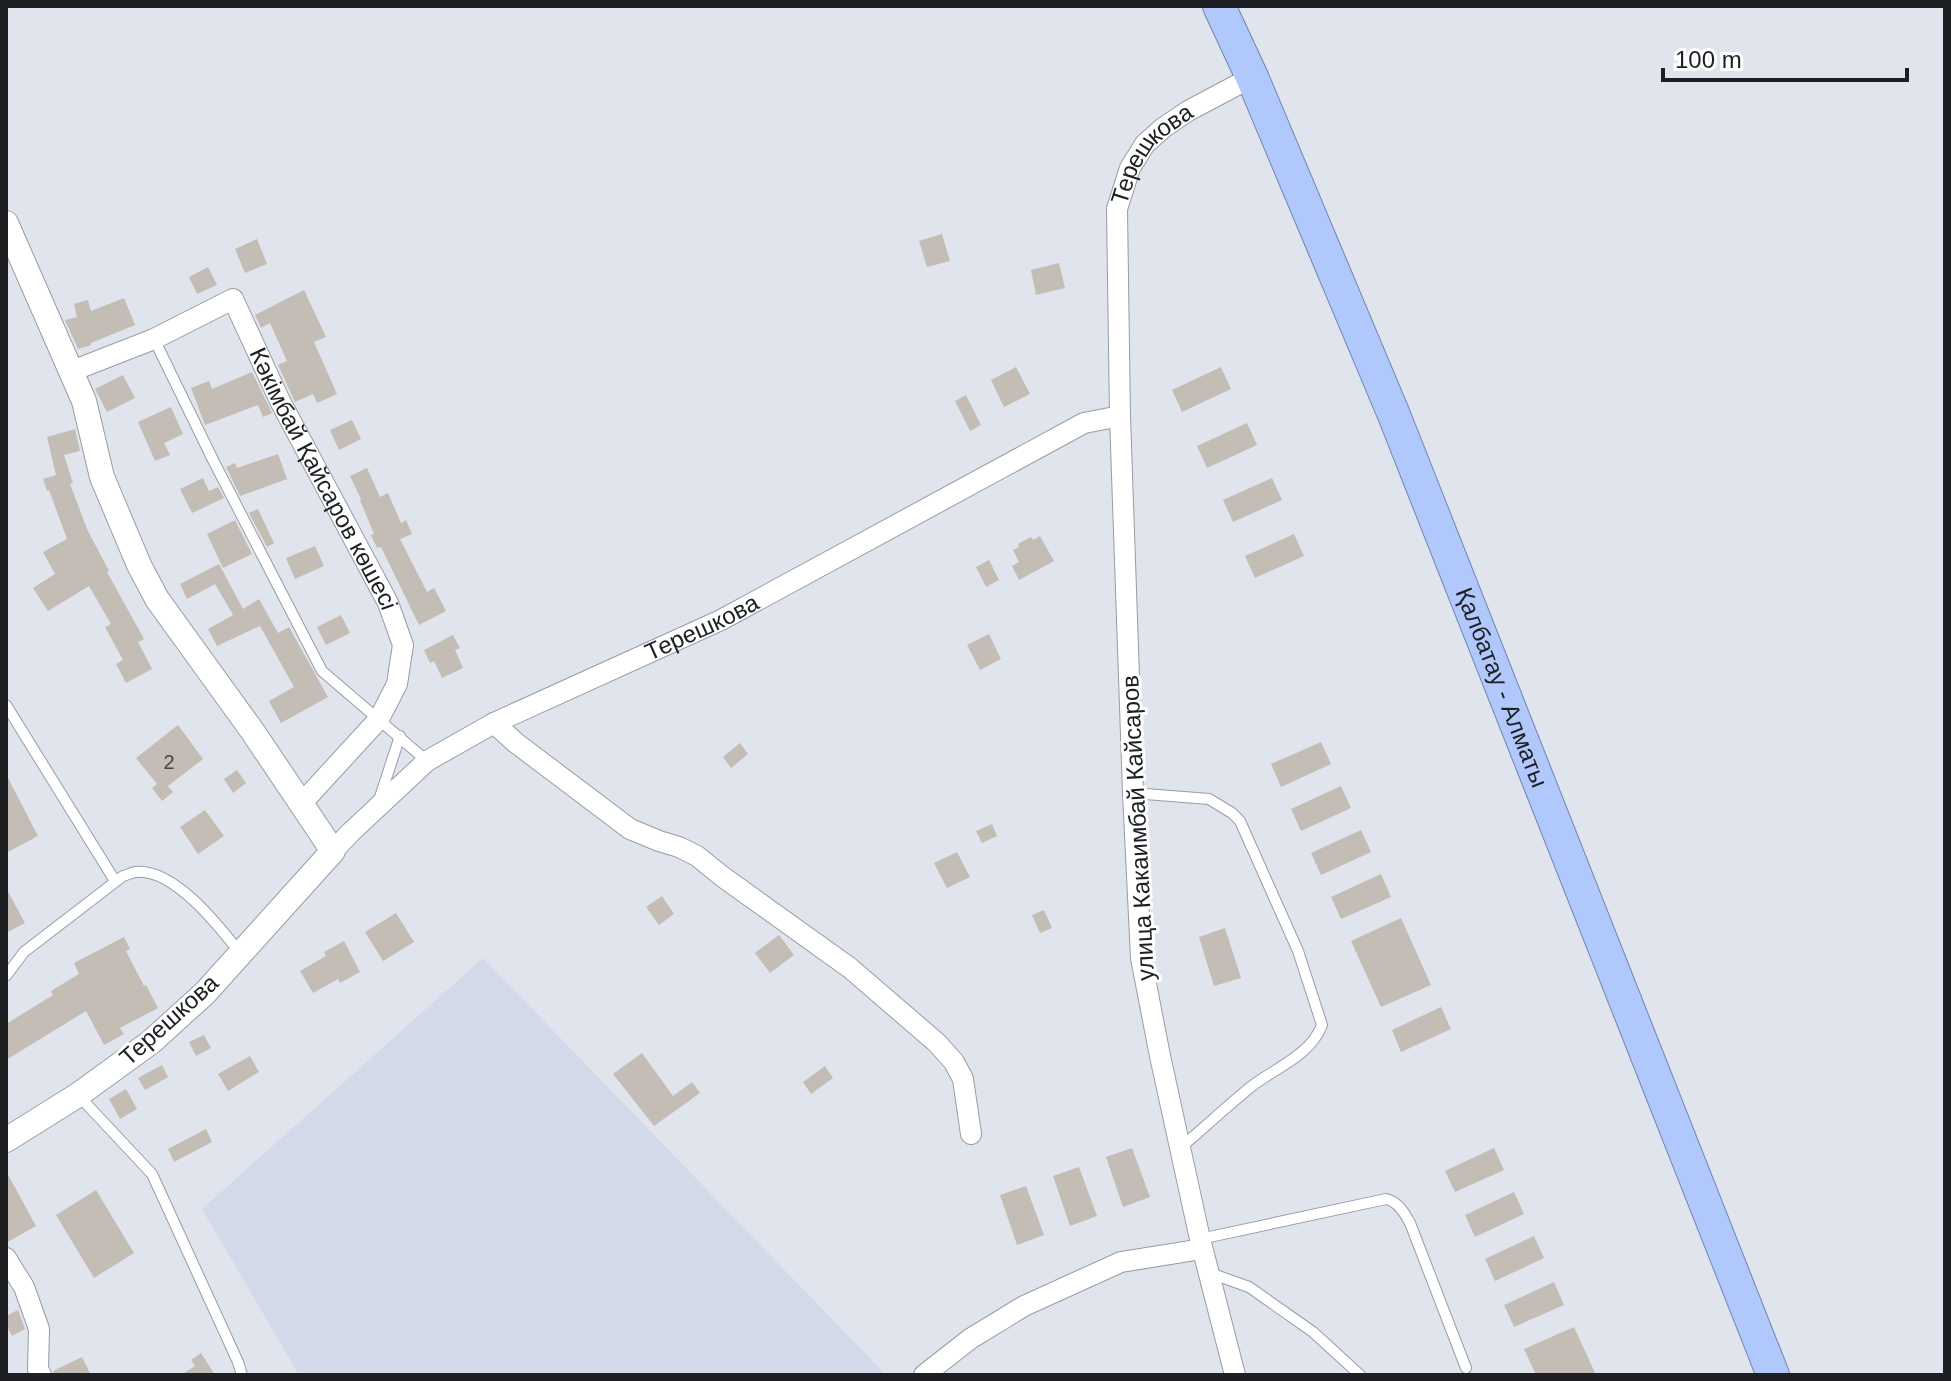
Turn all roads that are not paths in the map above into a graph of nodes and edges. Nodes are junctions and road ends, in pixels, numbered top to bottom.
1 (1219, 6) edge
2 (1252, 77) junction
3 (6, 223) edge
4 (154, 339) junction
5 (72, 371) junction
6 (1120, 416) junction
7 (6, 705) edge
8 (379, 719) junction
9 (494, 723) junction
10 (400, 736) junction
11 (427, 761) junction
12 (1133, 793) junction
13 (301, 804) junction
14 (376, 809) junction
15 (333, 851) junction
16 (115, 881) junction
17 (240, 953) junction
18 (6, 976) edge
19 (78, 1095) junction
20 (971, 1134) dead end
21 (6, 1140) edge
22 (1180, 1148) junction
23 (1201, 1244) junction
24 (6, 1258) edge
25 (1208, 1272) junction
26 (1466, 1368) dead end
27 (1358, 1372) edge
28 (41, 1375) edge
29 (242, 1375) edge
30 (924, 1375) edge
31 (1235, 1375) edge
32 (1373, 1375) edge
33 (1773, 1375) edge

1 - 2 highway, Қалбатау - Алматы
2 - 6 street, Терешкова
2 - 33 highway, Қалбатау - Алматы
3 - 5 street
4 - 5 street, Кәкімбай Қайсаров көшесі
4 - 8 lane
4 - 8 street, Кәкімбай Қайсаров көшесі
5 - 13 street
6 - 9 street, Терешкова
6 - 12 street, улица Какаимбай Кайсаров
7 - 16 lane
8 - 10 lane
8 - 13 street, Кәкімбай Қайсаров көшесі
9 - 11 street, Терешкова
9 - 20 street
10 - 11 lane
10 - 14 lane
11 - 14 street, Терешкова
12 - 22 street, улица Какаимбай Кайсаров
12 - 22 lane
13 - 15 street
14 - 15 street, Терешкова
15 - 17 street, Терешкова
16 - 17 lane
16 - 18 lane
17 - 19 street, Терешкова
19 - 21 street, Терешкова
19 - 29 lane
22 - 23 street, улица Какаимбай Кайсаров
23 - 25 street, улица Какаимбай Кайсаров
23 - 26 lane
23 - 30 street
24 - 28 street
25 - 27 lane
25 - 31 street, улица Какаимбай Кайсаров
27 - 32 lane

